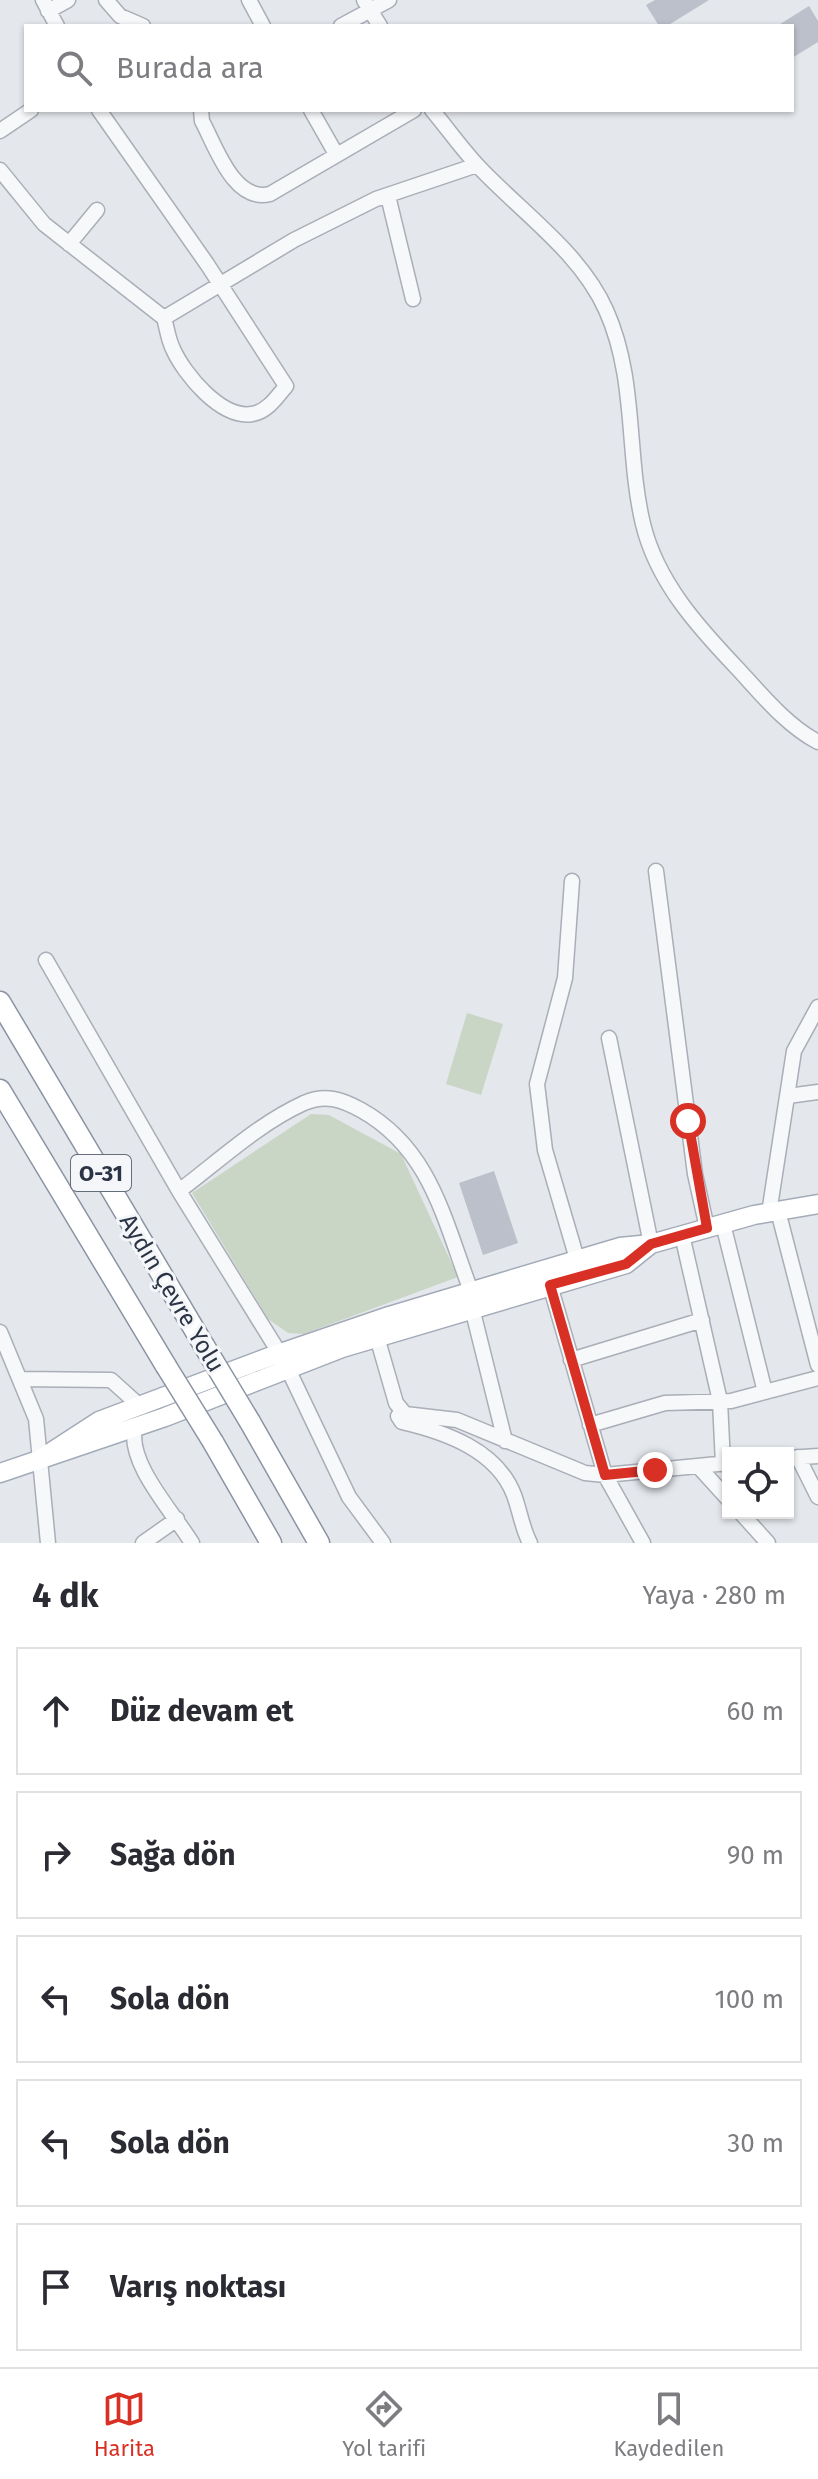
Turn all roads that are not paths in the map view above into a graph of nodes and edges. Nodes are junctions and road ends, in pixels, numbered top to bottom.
1 (68, 0) edge
2 (106, 0) edge
3 (249, 0) edge
4 (389, 0) edge
5 (46, 5) edge
6 (368, 6) edge
7 (56, 24) edge
8 (138, 24) edge
9 (262, 24) edge
10 (344, 24) edge
11 (379, 24) edge
12 (28, 112) edge
13 (100, 112) edge
14 (201, 112) edge
15 (312, 112) edge
16 (410, 112) edge
17 (434, 112) edge
18 (0, 131) edge
19 (336, 154) junction
20 (477, 165) junction
21 (0, 170) edge
22 (388, 196) junction
23 (97, 210) dead end
24 (69, 244) junction
25 (219, 283) junction
26 (413, 299) dead end
27 (164, 318) junction
28 (818, 742) edge
29 (656, 871) dead end
30 (572, 881) dead end
31 (46, 960) dead end
32 (0, 1002) edge
33 (818, 1007) edge
34 (812, 1029) edge
35 (609, 1038) dead end
36 (0, 1090) edge
37 (818, 1092) edge
38 (788, 1096) junction
39 (179, 1191) junction
40 (818, 1204) edge
41 (774, 1212) junction
42 (715, 1226) junction
43 (682, 1235) junction
44 (651, 1244) junction
45 (577, 1259) junction
46 (550, 1285) junction
47 (472, 1300) junction
48 (702, 1320) junction
49 (0, 1332) edge
50 (377, 1337) junction
51 (571, 1360) junction
52 (284, 1361) junction
53 (818, 1365) edge
54 (818, 1378) edge
55 (20, 1379) junction
56 (765, 1392) junction
57 (720, 1401) junction
58 (396, 1403) junction
59 (141, 1407) junction
60 (590, 1425) junction
61 (135, 1428) junction
62 (505, 1441) junction
63 (724, 1447) edge
64 (818, 1456) edge
65 (42, 1458) junction
66 (794, 1458) edge
67 (794, 1460) edge
68 (722, 1463) edge
69 (698, 1466) junction
70 (0, 1473) edge
71 (605, 1475) junction
72 (722, 1492) edge
73 (818, 1497) edge
74 (177, 1519) junction
75 (746, 1519) edge
76 (48, 1543) edge
77 (143, 1543) edge
78 (192, 1543) edge
79 (271, 1543) edge
80 (319, 1543) edge
81 (383, 1543) edge
82 (530, 1543) edge
83 (643, 1543) edge
84 (768, 1543) edge

1 - 5 street
2 - 8 street
3 - 9 street
4 - 6 street
5 - 7 street
6 - 10 street
6 - 11 street
12 - 18 street
13 - 25 street
14 - 19 street
15 - 19 street
16 - 19 street
17 - 20 street
20 - 22 street
20 - 28 street
21 - 24 street
22 - 25 street
22 - 26 street
23 - 24 street
24 - 27 street
25 - 27 street
25 - 27 street
29 - 42 street
30 - 45 street
31 - 39 street
32 - 80 highway, Aydın Çevre Yolu / O-31, bridge
33 - 34 street
34 - 38 street
35 - 44 street
36 - 79 highway, Aydın Çevre Yolu / O-31, bridge
37 - 38 street
38 - 41 street
39 - 47 street
39 - 52 street
40 - 41 main road
41 - 42 main road
41 - 53 street
42 - 43 main road
42 - 56 street
43 - 44 main road
43 - 48 street
44 - 45 main road
44 - 46 main road
45 - 47 main road
46 - 47 main road
46 - 51 street
47 - 50 main road
47 - 52 main road
47 - 62 street
48 - 51 street
48 - 57 street
49 - 55 street
50 - 52 main road
50 - 58 street
51 - 60 street
52 - 59 main road
52 - 61 main road
52 - 81 street
54 - 56 street
55 - 59 street
55 - 65 street
56 - 57 street
57 - 60 street
57 - 63 street
58 - 62 street
58 - 82 street
59 - 65 main road
60 - 71 street
61 - 65 main road
61 - 74 street
62 - 71 street
64 - 66 street
65 - 70 main road
65 - 76 street
67 - 73 street
68 - 69 street
69 - 71 street
69 - 72 street
71 - 83 street
74 - 77 street
74 - 78 street
75 - 84 street

